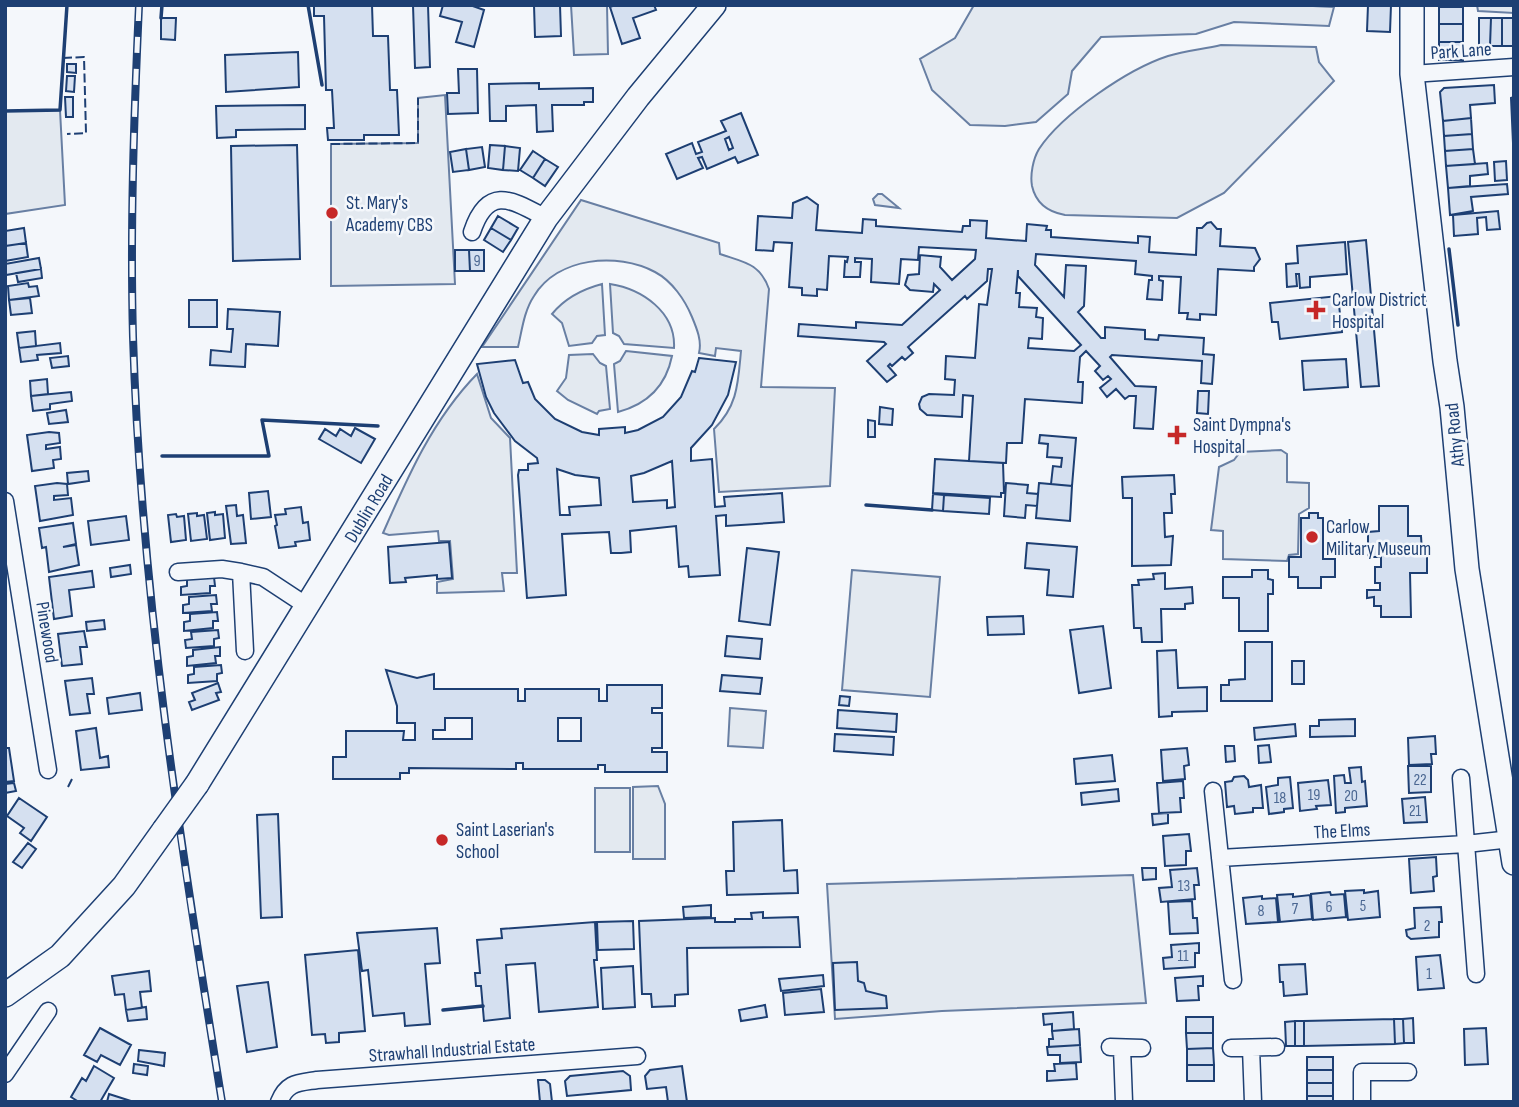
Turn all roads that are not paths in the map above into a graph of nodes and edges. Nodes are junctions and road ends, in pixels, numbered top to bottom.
1 (714, 5) edge
2 (1412, 5) edge
3 (1514, 68) edge
4 (1412, 74) junction
5 (546, 218) junction
6 (472, 232) dead end
7 (5, 501) edge
8 (178, 572) dead end
9 (241, 572) junction
10 (307, 606) junction
11 (245, 651) dead end
12 (48, 770) dead end
13 (1461, 778) dead end
14 (1213, 792) dead end
15 (1511, 839) junction
16 (1466, 844) junction
17 (1220, 858) junction
18 (1514, 863) edge
19 (1476, 974) dead end
20 (1233, 980) dead end
21 (5, 995) edge
22 (48, 1011) dead end
23 (1276, 1047) dead end
24 (1142, 1048) dead end
25 (1231, 1048) dead end
26 (1251, 1048) junction
27 (637, 1056) dead end
28 (1408, 1072) dead end
29 (5, 1074) edge
30 (279, 1102) edge
31 (1124, 1102) edge
32 (1253, 1102) edge
33 (1363, 1102) edge

1 - 5 main road, Dublin Road
2 - 4 main road, Athy Road
3 - 4 street, Park Lane
4 - 15 main road, Athy Road
5 - 6 street
5 - 10 main road, Dublin Road
7 - 12 street, Pinewood
8 - 9 street
9 - 10 street
9 - 11 street
10 - 21 main road, Dublin Road, bridge
13 - 16 street
14 - 17 street
15 - 16 street, The Elms
15 - 18 main road, Athy Road
16 - 17 street, The Elms
16 - 19 street
17 - 20 street
22 - 29 street
23 - 26 street
24 - 31 street
25 - 26 street
26 - 32 street
27 - 30 street, Strawhall Industrial Estate
28 - 33 street

